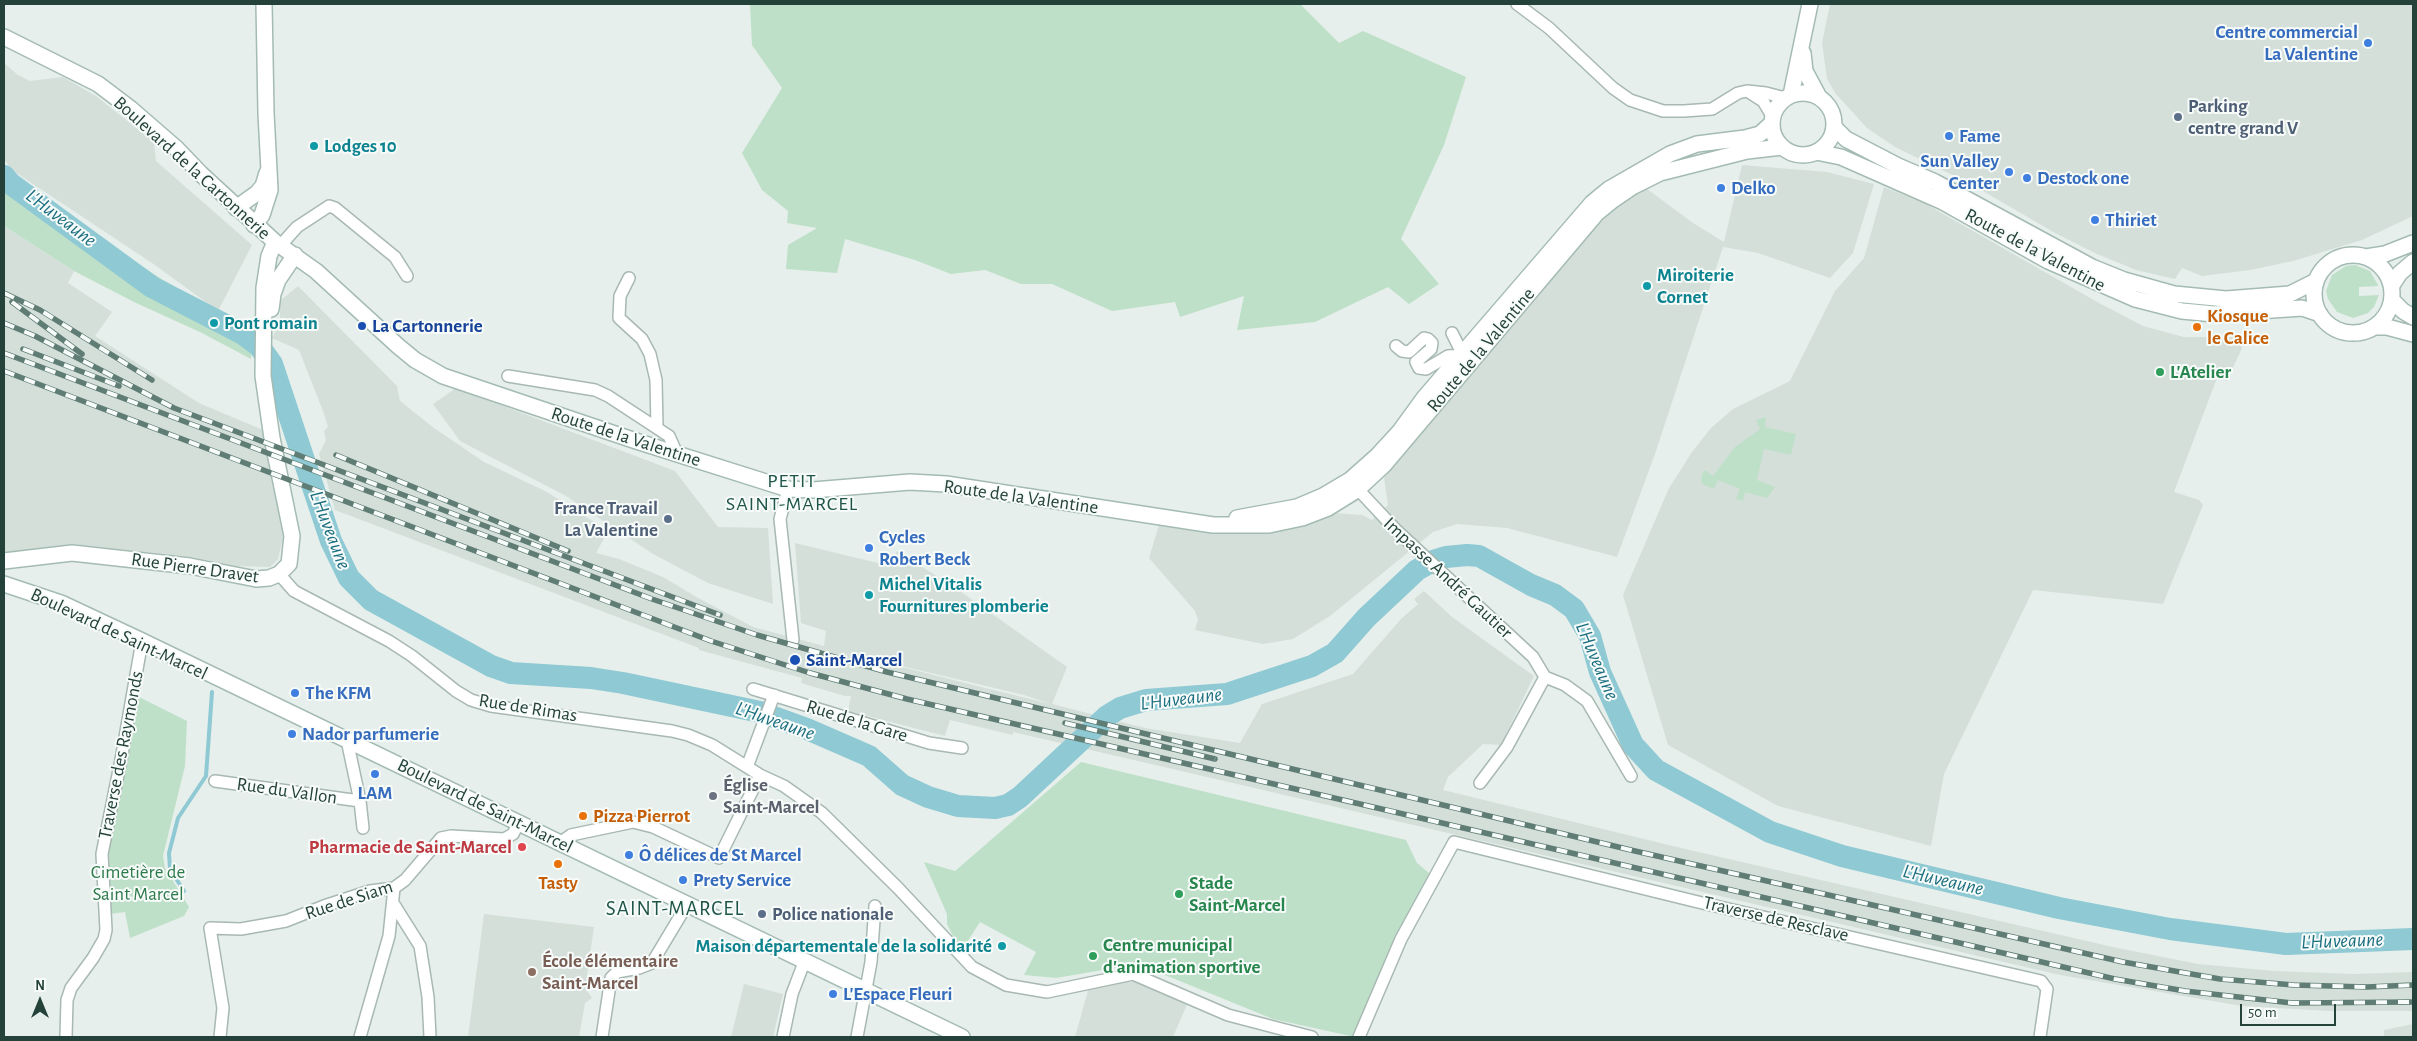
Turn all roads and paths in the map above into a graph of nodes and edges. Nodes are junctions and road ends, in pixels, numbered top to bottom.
1 (264, 4) edge
2 (1517, 4) edge
3 (1810, 4) edge
4 (4, 37) edge
5 (1802, 44) junction
6 (1747, 91) junction
7 (1788, 96) junction
8 (1819, 97) junction
9 (1772, 120) junction
10 (1834, 127) junction
11 (1720, 141) junction
12 (1782, 147) junction
13 (1816, 152) junction
14 (1709, 160) junction
15 (268, 171) junction
16 (236, 208) junction
17 (254, 225) junction
18 (2413, 243) edge
19 (277, 244) junction
20 (295, 256) junction
21 (2366, 256) junction
22 (2413, 262) edge
23 (407, 276) dead end
24 (629, 278) dead end
25 (2316, 281) junction
26 (2392, 293) junction
27 (2320, 314) junction
28 (2413, 317) edge
29 (2374, 327) junction
30 (264, 330) junction
31 (1452, 333) dead end
32 (2413, 334) edge
33 (1396, 346) dead end
34 (1463, 355) junction
35 (508, 376) dead end
36 (1454, 383) junction
37 (1430, 401) junction
38 (657, 427) junction
39 (677, 454) junction
40 (1354, 485) junction
41 (788, 489) junction
42 (4, 561) edge
43 (279, 574) junction
44 (4, 584) edge
45 (793, 640) dead end
46 (142, 641) junction
47 (1546, 677) junction
48 (753, 689) dead end
49 (772, 698) junction
50 (347, 740) junction
51 (962, 748) dead end
52 (746, 767) junction
53 (760, 775) junction
54 (1631, 776) dead end
55 (214, 781) dead end
56 (1480, 783) dead end
57 (360, 800) junction
58 (519, 822) junction
59 (363, 828) dead end
60 (561, 842) junction
61 (394, 888) junction
62 (393, 904) junction
63 (688, 904) junction
64 (875, 906) dead end
65 (805, 960) junction
66 (866, 990) junction
67 (66, 1037) edge
68 (220, 1037) edge
69 (360, 1037) edge
70 (430, 1037) edge
71 (602, 1037) edge
72 (782, 1037) edge
73 (857, 1037) edge
74 (962, 1037) edge
75 (1312, 1037) edge
76 (1359, 1037) edge
77 (2040, 1037) edge

1 - 15 main road
2 - 6 street
3 - 5 main road
4 - 16 main road, Boulevard de la Cartonnerie
5 - 7 main road
5 - 8 main road
6 - 7 street
6 - 9 street
7 - 8 main road
7 - 9 main road
8 - 10 main road
9 - 11 main road, Route de la Valentine
9 - 12 main road
10 - 13 main road
10 - 25 main road, Route de la Valentine
11 - 14 main road
11 - 34 main road, Route de la Valentine
12 - 13 main road
12 - 14 main road, Route de la Valentine
13 - 27 main road, Route de la Valentine
14 - 36 main road, Route de la Valentine
15 - 16 main road
15 - 17 main road
16 - 17 main road, Boulevard de la Cartonnerie
17 - 19 main road, Boulevard de la Cartonnerie
18 - 21 main road
19 - 20 main road, Route de la Valentine
19 - 23 street
19 - 30 main road, Rue Pierre Dravet
20 - 30 main road, Rue Pierre Dravet
20 - 39 main road, Route de la Valentine
21 - 25 main road
21 - 26 main road
22 - 26 main road
24 - 38 street
25 - 27 main road
26 - 28 main road
26 - 29 main road
27 - 29 main road
29 - 32 main road
30 - 43 main road, Rue Pierre Dravet
31 - 34 street
33 - 34 street
34 - 36 main road
34 - 37 main road, Route de la Valentine
35 - 38 street
36 - 37 main road, Route de la Valentine
37 - 40 main road, Route de la Valentine
38 - 39 street
39 - 41 main road, Route de la Valentine
40 - 41 main road, Route de la Valentine
40 - 47 street, Impasse André Gautier
41 - 45 street
42 - 43 main road, Rue Pierre Dravet
43 - 52 street, Rue de Rimas
44 - 46 main road, Boulevard de Saint-Marcel
46 - 50 main road, Boulevard de Saint-Marcel
46 - 67 street, Traverse des Raymonds
47 - 54 street
47 - 56 street
48 - 49 street, Rue de la Gare
49 - 51 street, Rue de la Gare
49 - 52 street
50 - 57 street
50 - 58 main road, Boulevard de Saint-Marcel
52 - 53 street, Rue de Rimas
53 - 60 street
53 - 75 street, Rue de Rimas
55 - 57 street, Rue du Vallon
57 - 59 street
58 - 60 main road, Boulevard de Saint-Marcel
58 - 61 street, Rue de Siam
60 - 63 main road, Boulevard de Saint-Marcel
61 - 62 street
61 - 68 street, Rue de Siam
62 - 69 street
62 - 70 street
63 - 65 main road, Boulevard de Saint-Marcel
63 - 71 street
64 - 66 street
65 - 66 main road, Boulevard de Saint-Marcel
65 - 72 street
66 - 73 street
66 - 74 main road, Boulevard de Saint-Marcel
76 - 77 street, Traverse de Resclave

